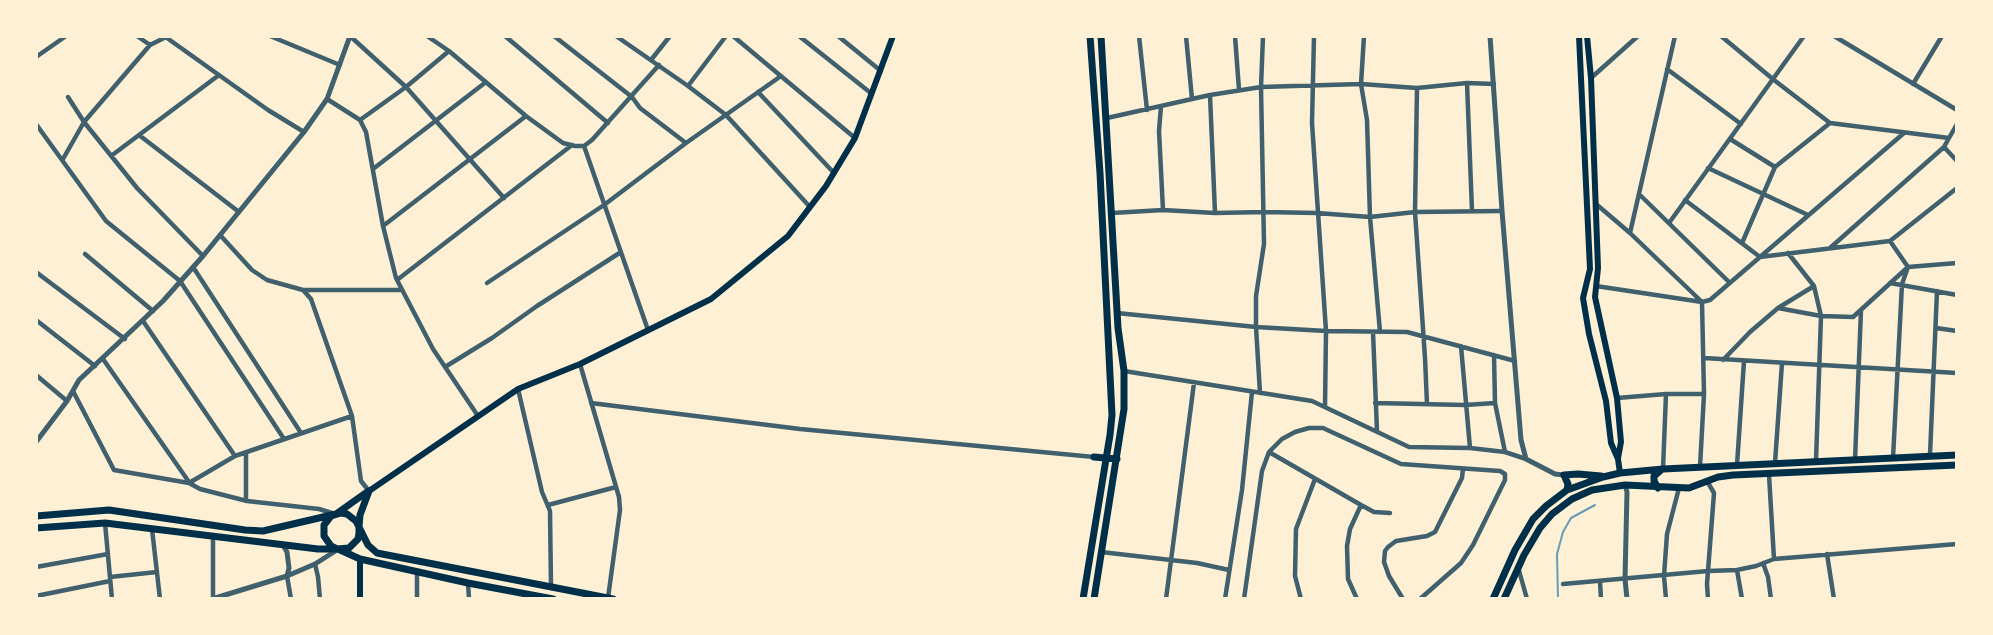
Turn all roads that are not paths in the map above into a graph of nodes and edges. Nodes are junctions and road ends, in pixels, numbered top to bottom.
1 (66, 36) edge
2 (137, 36) edge
3 (270, 36) edge
4 (350, 36) edge
5 (428, 36) edge
6 (505, 36) edge
7 (554, 36) edge
8 (616, 36) edge
9 (670, 36) edge
10 (726, 36) edge
11 (734, 36) edge
12 (799, 36) edge
13 (837, 36) edge
14 (893, 36) edge
15 (1090, 36) edge
16 (1101, 36) edge
17 (1139, 36) edge
18 (1186, 36) edge
19 (1235, 36) edge
20 (1263, 36) edge
21 (1314, 36) edge
22 (1364, 36) edge
23 (1490, 36) edge
24 (1580, 36) edge
25 (1587, 36) edge
26 (1638, 36) edge
27 (1675, 36) edge
28 (1720, 36) edge
29 (1804, 36) edge
30 (1834, 36) edge
31 (1942, 36) edge
32 (167, 37) edge
33 (150, 45) junction
34 (449, 51) junction
35 (36, 57) edge
36 (651, 60) junction
37 (340, 64) junction
38 (659, 65) junction
39 (1667, 69) junction
40 (881, 71) junction
41 (219, 75) junction
42 (781, 76) junction
43 (1591, 78) junction
44 (1582, 79) junction
45 (1774, 80) junction
46 (486, 82) junction
47 (1467, 82) junction
48 (1361, 84) junction
49 (1494, 84) junction
50 (1913, 84) junction
51 (688, 86) junction
52 (1312, 86) junction
53 (406, 87) junction
54 (1261, 87) junction
55 (1417, 88) junction
56 (1239, 90) junction
57 (758, 92) junction
58 (872, 94) junction
59 (1210, 95) junction
60 (68, 97) dead end
61 (632, 97) junction
62 (327, 99) junction
63 (1192, 99) junction
64 (1161, 106) junction
65 (1147, 110) junction
66 (1957, 110) edge
67 (726, 115) junction
68 (526, 116) junction
69 (1107, 118) junction
70 (360, 120) junction
71 (436, 120) junction
72 (84, 122) junction
73 (608, 123) junction
74 (1830, 123) junction
75 (36, 124) edge
76 (1741, 124) junction
77 (1957, 124) edge
78 (304, 132) junction
79 (1904, 133) junction
80 (139, 135) junction
81 (855, 138) junction
82 (1949, 138) junction
83 (1730, 139) junction
84 (686, 143) junction
85 (572, 145) junction
86 (584, 146) junction
87 (1944, 147) junction
88 (111, 156) junction
89 (63, 159) junction
90 (470, 159) junction
91 (1957, 162) edge
92 (1775, 166) junction
93 (1708, 168) junction
94 (373, 169) junction
95 (834, 173) junction
96 (1957, 188) edge
97 (1639, 194) junction
98 (1764, 195) junction
99 (504, 198) junction
100 (1685, 200) junction
101 (1596, 204) junction
102 (604, 205) junction
103 (810, 207) junction
104 (1163, 210) junction
105 (1502, 211) junction
106 (240, 212) junction
107 (1264, 212) junction
108 (1415, 212) junction
109 (1472, 212) junction
110 (1112, 213) junction
111 (1215, 213) junction
112 (1317, 213) junction
113 (1808, 215) junction
114 (1370, 217) junction
115 (1669, 223) junction
116 (383, 226) junction
117 (1630, 233) junction
118 (220, 235) junction
119 (1890, 242) junction
120 (1742, 243) junction
121 (1830, 248) junction
122 (621, 252) junction
123 (1788, 253) junction
124 (85, 254) dead end
125 (203, 256) junction
126 (1760, 256) junction
127 (1957, 263) edge
128 (193, 267) junction
129 (1908, 267) junction
130 (36, 272) edge
131 (397, 280) junction
132 (180, 281) junction
133 (1729, 282) junction
134 (487, 283) dead end
135 (1890, 283) junction
136 (1585, 284) junction
137 (1902, 284) junction
138 (1596, 286) junction
139 (1814, 286) junction
140 (303, 290) junction
141 (402, 290) junction
142 (1937, 291) junction
143 (1957, 295) edge
144 (1702, 302) junction
145 (1778, 308) junction
146 (1861, 309) junction
147 (153, 311) junction
148 (1117, 314) junction
149 (1821, 316) junction
150 (36, 320) edge
151 (143, 321) junction
152 (1256, 327) junction
153 (1936, 328) junction
154 (648, 330) junction
155 (1326, 331) junction
156 (1373, 332) junction
157 (1380, 332) junction
158 (1957, 332) edge
159 (1423, 337) junction
160 (125, 339) junction
161 (1461, 346) junction
162 (1494, 355) junction
163 (1704, 358) junction
164 (103, 359) junction
165 (1723, 360) junction
166 (1515, 361) junction
167 (1744, 361) junction
168 (1782, 363) junction
169 (580, 364) junction
170 (95, 366) junction
171 (1819, 366) junction
172 (445, 367) junction
173 (1858, 367) junction
174 (1896, 369) junction
175 (1124, 371) junction
176 (1935, 371) junction
177 (1957, 373) edge
178 (36, 375) edge
179 (1194, 383) junction
180 (519, 389) junction
181 (73, 391) junction
182 (1252, 392) junction
183 (1260, 393) junction
184 (1666, 394) junction
185 (1704, 394) junction
186 (1617, 398) junction
187 (67, 401) junction
188 (591, 403) junction
189 (1375, 403) junction
190 (1495, 403) junction
191 (1427, 404) junction
192 (1465, 405) junction
193 (1325, 407) junction
194 (352, 416) junction
195 (478, 416) junction
196 (1377, 431) junction
197 (39, 433) edge
198 (301, 433) junction
199 (285, 439) junction
200 (36, 442) edge
201 (1470, 448) junction
202 (246, 452) junction
203 (1269, 452) junction
204 (1505, 452) junction
205 (1930, 455) junction
206 (1957, 455) edge
207 (235, 456) junction
208 (1094, 458) junction
209 (1893, 458) junction
210 (1106, 459) junction
211 (1117, 459) junction
212 (1526, 459) junction
213 (1618, 459) junction
214 (1856, 460) junction
215 (1816, 461) junction
216 (1775, 464) junction
217 (1737, 465) junction
218 (1957, 465) edge
219 (1700, 467) junction
220 (1105, 468) junction
221 (1463, 469) junction
222 (1663, 469) junction
223 (1620, 473) junction
224 (1769, 475) junction
225 (1564, 476) junction
226 (1603, 477) junction
227 (1315, 479) junction
228 (1707, 481) junction
229 (189, 483) junction
230 (1625, 485) junction
231 (616, 487) junction
232 (1658, 488) junction
233 (1679, 488) junction
234 (369, 490) junction
235 (1567, 490) junction
236 (246, 500) junction
237 (548, 505) junction
238 (1361, 505) junction
239 (1390, 513) dead end
240 (336, 514) junction
241 (36, 516) edge
242 (105, 523) junction
243 (359, 527) junction
244 (36, 528) edge
245 (152, 529) junction
246 (213, 537) junction
247 (1957, 544) edge
248 (283, 545) junction
249 (338, 549) junction
250 (1101, 552) junction
251 (108, 554) junction
252 (1827, 554) junction
253 (360, 559) junction
254 (1774, 559) junction
255 (1170, 560) junction
256 (1763, 563) junction
257 (315, 564) junction
258 (36, 567) edge
259 (1518, 567) junction
260 (1229, 570) junction
261 (1708, 570) junction
262 (1737, 570) junction
263 (156, 572) junction
264 (417, 572) junction
265 (287, 576) junction
266 (1664, 576) junction
267 (110, 579) junction
268 (1625, 579) junction
269 (1600, 581) junction
270 (468, 583) junction
271 (1563, 584) dead end
272 (551, 587) junction
273 (36, 596) edge
274 (610, 598) edge
275 (112, 599) edge
276 (160, 599) edge
277 (213, 599) edge
278 (291, 599) edge
279 (320, 599) edge
280 (360, 599) edge
281 (417, 599) edge
282 (469, 599) edge
283 (551, 599) edge
284 (1083, 599) edge
285 (1094, 599) edge
286 (1166, 599) edge
287 (1225, 599) edge
288 (1244, 599) edge
289 (1301, 599) edge
290 (1357, 599) edge
291 (1404, 599) edge
292 (1420, 599) edge
293 (1493, 599) edge
294 (1504, 599) edge
295 (1527, 599) edge
296 (1601, 599) edge
297 (1627, 599) edge
298 (1666, 599) edge
299 (1708, 599) edge
300 (1742, 599) edge
301 (1771, 599) edge
302 (1834, 599) edge

1 - 35 street
2 - 33 street
3 - 37 street
4 - 37 street
4 - 53 street
5 - 34 street
6 - 73 street
7 - 61 street
8 - 36 street
9 - 36 street
10 - 51 street
11 - 42 street
12 - 58 street
13 - 40 street
14 - 40 main road
15 - 210 main road
16 - 69 main road
17 - 65 street
18 - 63 street
19 - 56 street
20 - 54 street
21 - 52 street
22 - 48 street
23 - 49 street
24 - 44 main road
25 - 43 main road
26 - 43 street
27 - 39 street
28 - 45 street
29 - 45 street
30 - 50 street
31 - 50 street
32 - 33 street
32 - 41 street
33 - 72 street
34 - 46 street
34 - 53 street
36 - 38 street
37 - 62 street
38 - 51 street
38 - 61 street
39 - 76 street
39 - 97 street
40 - 58 main road
41 - 78 street
41 - 80 street
42 - 57 street
42 - 81 street
43 - 44 main road
43 - 101 main road
44 - 136 main road
45 - 74 street
45 - 76 street
46 - 68 street
46 - 71 street
47 - 49 street
47 - 55 street
47 - 109 street
48 - 52 street
48 - 55 street
48 - 114 street
49 - 105 street
50 - 66 street
51 - 67 street
52 - 54 street
52 - 112 street
53 - 70 street
53 - 71 street
54 - 56 street
54 - 107 street
55 - 108 street
56 - 59 street
57 - 67 street
57 - 95 street
58 - 81 main road
59 - 63 street
59 - 111 street
60 - 72 street
61 - 73 street
61 - 84 street
62 - 70 street
62 - 78 street
63 - 64 street
64 - 65 street
64 - 104 street
65 - 69 street
67 - 84 street
67 - 103 street
68 - 85 street
68 - 90 street
69 - 110 main road
70 - 94 street
71 - 90 street
71 - 94 street
72 - 88 street
72 - 89 street
73 - 86 street
74 - 79 street
74 - 92 street
75 - 89 street
76 - 83 street
77 - 82 street
78 - 106 street
79 - 82 street
79 - 113 street
80 - 88 street
80 - 106 street
81 - 95 main road
82 - 87 street
83 - 92 street
83 - 93 street
84 - 102 street
85 - 86 street
85 - 99 street
86 - 102 street
87 - 91 street
87 - 121 street
88 - 125 street
89 - 132 street
90 - 99 street
90 - 116 street
92 - 98 street
93 - 98 street
93 - 100 street
94 - 116 street
95 - 103 main road
96 - 119 street
97 - 115 street
97 - 117 street
98 - 113 street
98 - 120 street
99 - 131 street
100 - 115 street
100 - 120 street
101 - 117 street
101 - 138 main road
102 - 122 street
102 - 134 street
103 - 154 main road
104 - 110 street
104 - 111 street
105 - 109 street
105 - 166 street
106 - 118 street
107 - 111 street
107 - 112 street
107 - 152 street
108 - 109 street
108 - 114 street
108 - 159 street
110 - 148 main road
112 - 114 street
112 - 155 street
113 - 126 street
114 - 157 street
115 - 133 street
116 - 131 street
117 - 144 street
118 - 125 street
118 - 140 street
119 - 121 street
119 - 129 street
120 - 126 street
121 - 123 street
122 - 154 street
122 - 172 street
123 - 126 street
123 - 139 street
124 - 147 street
125 - 128 street
126 - 133 street
127 - 129 street
128 - 132 street
128 - 198 street
129 - 135 street
129 - 137 street
130 - 160 street
131 - 141 street
132 - 147 street
132 - 199 street
133 - 144 street
135 - 137 street
135 - 146 street
136 - 138 main road
136 - 213 main road
137 - 142 street
137 - 174 street
138 - 144 street
138 - 186 main road
139 - 145 street
139 - 149 street
140 - 141 street
140 - 194 street
141 - 172 street
142 - 143 street
142 - 153 street
144 - 163 street
145 - 149 street
145 - 165 street
146 - 149 street
146 - 173 street
147 - 151 street
148 - 152 street
148 - 175 main road
149 - 171 street
150 - 170 street
151 - 160 street
151 - 207 street
152 - 155 street
152 - 183 street
153 - 158 street
153 - 176 street
154 - 169 main road
155 - 156 street
155 - 193 street
156 - 157 street
156 - 189 street
157 - 159 street
159 - 161 street
159 - 191 street
160 - 164 street
161 - 162 street
161 - 192 street
162 - 166 street
162 - 190 street
163 - 165 street
163 - 185 street
164 - 170 street
164 - 229 street
165 - 167 street
166 - 212 street
167 - 168 street
167 - 217 street
168 - 171 street
168 - 216 street
169 - 180 main road
169 - 188 street
170 - 181 street
171 - 173 street
171 - 215 street
172 - 195 street
173 - 174 street
173 - 214 street
174 - 176 street
174 - 209 street
175 - 179 street
175 - 211 main road
176 - 177 street
176 - 205 street
178 - 187 street
179 - 182 street
179 - 255 street
180 - 195 main road
180 - 237 street
181 - 187 street
181 - 229 street
182 - 183 street
182 - 260 street
183 - 193 street
184 - 185 street
184 - 186 street
184 - 222 street
185 - 219 street
186 - 213 main road
187 - 197 street
188 - 208 street
188 - 231 street
189 - 191 street
189 - 196 street
190 - 192 street
190 - 204 street
191 - 192 street
192 - 201 street
193 - 196 street
194 - 198 street
194 - 234 street
195 - 234 main road
196 - 201 street
197 - 200 street
198 - 199 street
199 - 202 street
201 - 204 street
202 - 207 street
202 - 236 street
203 - 221 street
203 - 227 street
203 - 288 street
204 - 212 street
205 - 206 main road
205 - 209 main road
207 - 229 street
208 - 210 main road
208 - 220 main road
209 - 214 main road
210 - 211 main road
210 - 220 main road
211 - 250 main road
212 - 225 street
213 - 223 main road
214 - 215 main road
215 - 216 main road
216 - 217 main road
216 - 224 main road
217 - 219 main road
218 - 224 main road
219 - 222 main road
219 - 228 main road
220 - 284 main road
221 - 291 street
221 - 292 street
222 - 223 main road
222 - 232 main road
223 - 226 main road
223 - 230 main road
224 - 228 main road
224 - 254 street
225 - 226 main road
225 - 235 main road
226 - 235 main road
227 - 238 street
227 - 289 street
228 - 233 main road
228 - 261 street
229 - 236 street
230 - 232 main road
230 - 259 main road
230 - 268 street
231 - 237 street
231 - 274 street
232 - 233 main road
233 - 266 street
234 - 240 main road
234 - 243 main road
235 - 293 main road
236 - 240 street
237 - 272 street
238 - 239 street
238 - 290 street
240 - 241 main road
240 - 243 main road
240 - 249 main road
242 - 244 main road
242 - 245 main road
242 - 251 street
243 - 249 main road
243 - 272 main road
245 - 246 main road
245 - 263 street
246 - 248 main road
246 - 277 street
247 - 252 street
248 - 249 main road
248 - 265 street
249 - 253 main road
249 - 257 street
250 - 255 street
250 - 285 main road
251 - 258 street
251 - 267 street
252 - 254 street
252 - 302 street
253 - 264 main road
253 - 280 main road
254 - 256 street
255 - 260 street
255 - 286 street
256 - 262 street
256 - 301 street
257 - 265 street
257 - 279 street
259 - 294 main road
259 - 295 street
260 - 287 street
261 - 262 street
261 - 266 street
261 - 299 street
262 - 300 street
263 - 267 street
263 - 276 street
264 - 270 main road
264 - 281 street
265 - 277 street
265 - 278 street
266 - 268 street
266 - 298 street
267 - 273 street
267 - 275 street
268 - 269 street
268 - 297 street
269 - 271 street
269 - 296 street
270 - 282 street
270 - 283 main road
272 - 274 main road

